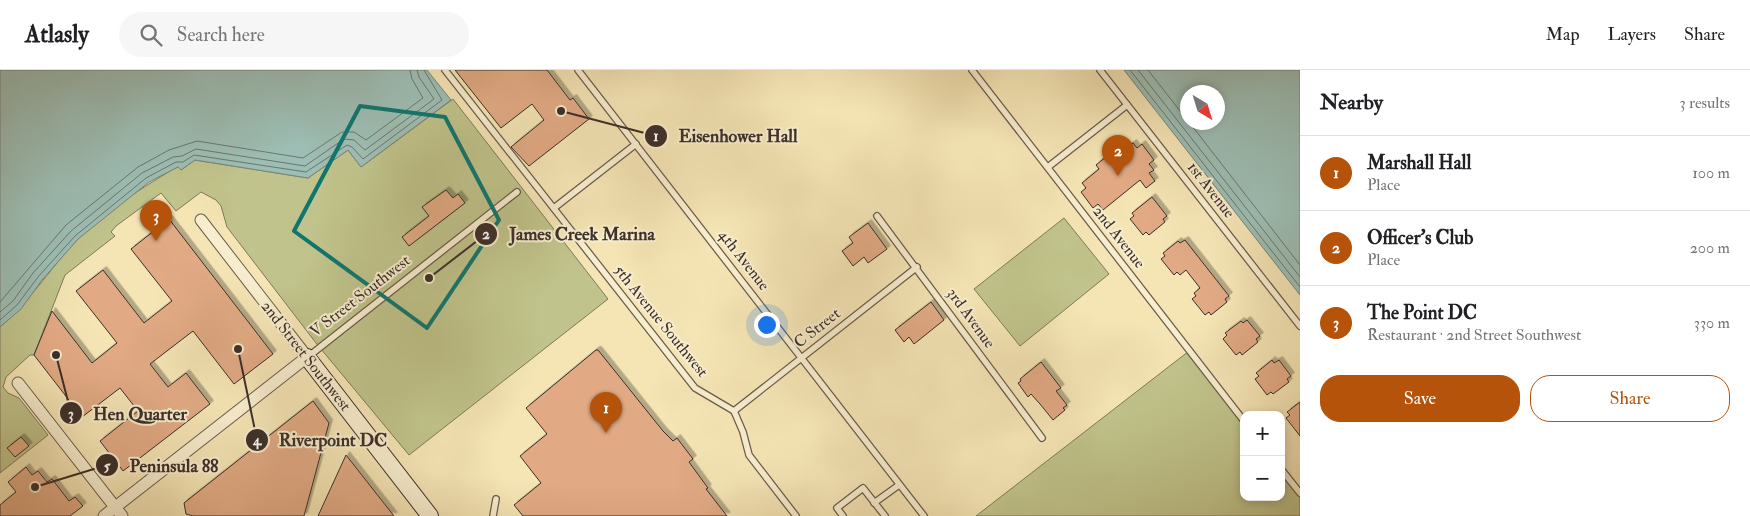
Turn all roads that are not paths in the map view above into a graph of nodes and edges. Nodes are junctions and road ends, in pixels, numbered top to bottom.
1 (445, 70) edge
2 (578, 70) edge
3 (972, 70) edge
4 (1100, 70) edge
5 (1127, 105) junction
6 (636, 144) junction
7 (1048, 167) junction
8 (517, 192) dead end
9 (554, 208) junction
10 (876, 216) dead end
11 (201, 220) dead end
12 (916, 267) junction
13 (1300, 326) edge
14 (307, 357) junction
15 (800, 358) junction
16 (18, 383) dead end
17 (734, 410) junction
18 (1240, 416) edge
19 (1042, 438) dead end
20 (1285, 474) edge
21 (899, 484) junction
22 (1300, 494) edge
23 (496, 499) dead end
24 (874, 503) junction
25 (118, 512) edge
26 (104, 516) edge
27 (430, 516) edge
28 (493, 516) edge
29 (796, 516) edge
30 (843, 516) edge
31 (885, 516) edge
32 (924, 516) edge

1 - 9 lane, 5th Avenue Southwest
2 - 6 lane, 4th Avenue
3 - 7 lane, 2nd Avenue
4 - 5 lane, 1st Avenue
5 - 7 lane
5 - 13 lane, 1st Avenue
6 - 9 lane
6 - 15 lane, 4th Avenue
7 - 18 lane, 2nd Avenue
8 - 14 lane, V Street Southwest
9 - 17 lane, 5th Avenue Southwest
10 - 12 lane, 3rd Avenue
11 - 14 street, 2nd Street Southwest
12 - 15 lane, C Street
12 - 19 lane, 3rd Avenue
14 - 25 street, V Street Southwest
14 - 27 street, 2nd Street Southwest
15 - 17 lane, C Street
15 - 21 lane, 4th Avenue
16 - 25 street
17 - 29 lane
20 - 22 lane
21 - 24 lane
21 - 32 lane, 4th Avenue
23 - 28 lane
24 - 30 lane
24 - 31 lane
25 - 26 street, V Street Southwest

